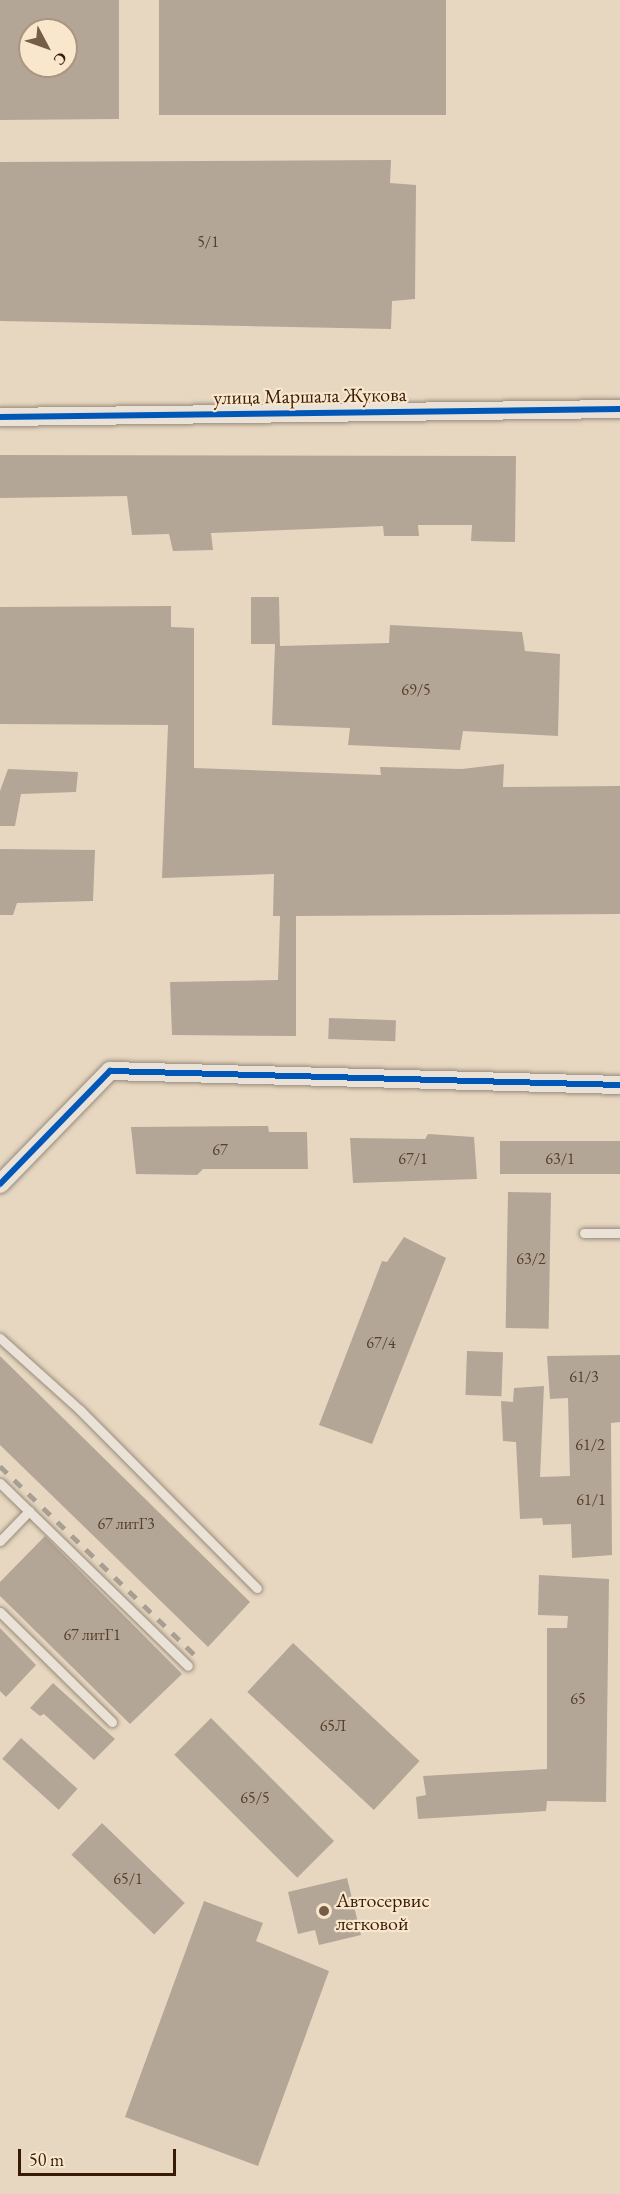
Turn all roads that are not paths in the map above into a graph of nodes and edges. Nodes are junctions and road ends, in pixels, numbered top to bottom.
1 (620, 409) edge
2 (0, 417) edge
3 (620, 1085) edge
4 (0, 1184) edge
5 (584, 1233) dead end
6 (620, 1233) edge
7 (0, 1338) edge
8 (0, 1483) edge
9 (29, 1511) junction
10 (0, 1541) edge
11 (257, 1588) dead end
12 (0, 1612) edge
13 (188, 1666) dead end
14 (112, 1722) dead end

1 - 2 street, улица Маршала Жукова
3 - 4 street
5 - 6 lane
7 - 11 lane
8 - 9 lane
9 - 10 lane
9 - 13 lane
12 - 14 lane

